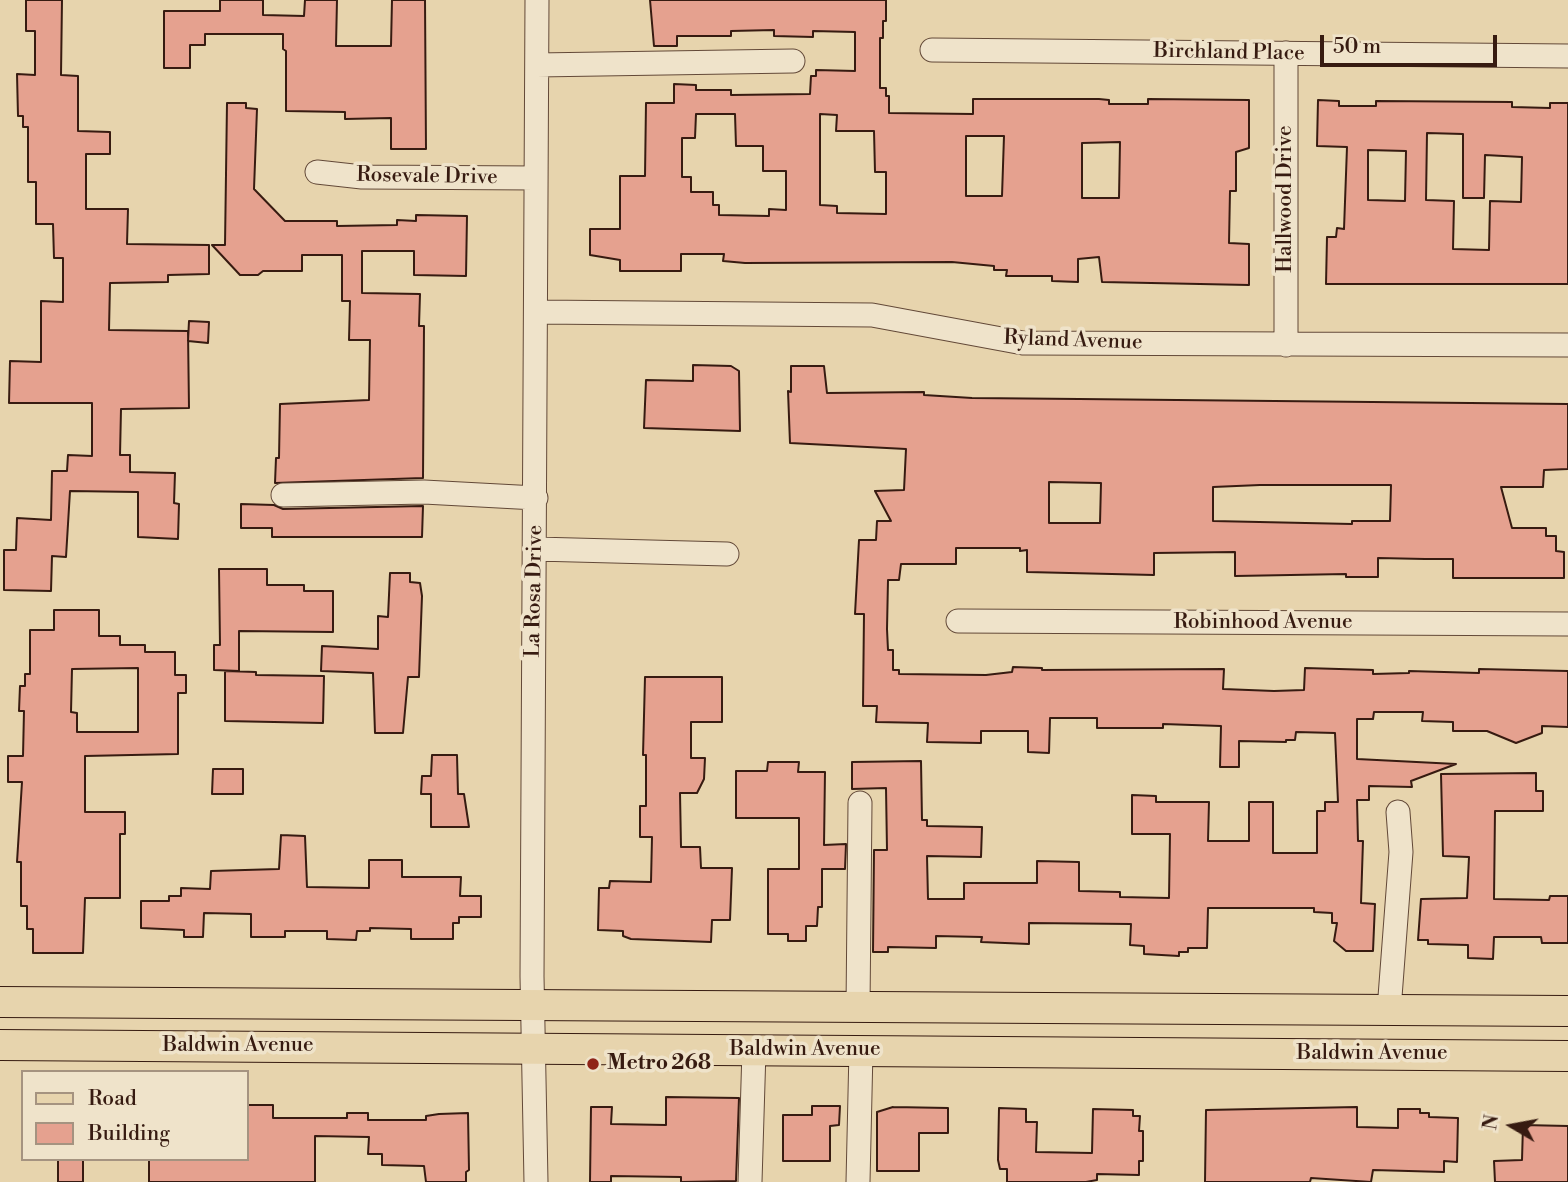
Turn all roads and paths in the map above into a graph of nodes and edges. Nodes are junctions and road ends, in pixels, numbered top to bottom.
1 (537, 0) edge
2 (932, 50) dead end
3 (1286, 53) junction
4 (1568, 56) edge
5 (793, 61) dead end
6 (537, 65) junction
7 (317, 172) dead end
8 (536, 178) junction
9 (538, 312) junction
10 (1286, 345) junction
11 (1568, 345) edge
12 (283, 495) dead end
13 (536, 498) junction
14 (536, 549) junction
15 (727, 554) dead end
16 (958, 621) dead end
17 (1568, 624) edge
18 (860, 803) dead end
19 (1398, 812) dead end
20 (0, 1002) edge
21 (533, 1006) junction
22 (858, 1008) junction
23 (1390, 1010) junction
24 (1568, 1011) edge
25 (0, 1045) edge
26 (535, 1048) junction
27 (754, 1050) junction
28 (861, 1051) junction
29 (1388, 1054) junction
30 (1568, 1056) edge
31 (536, 1182) edge
32 (750, 1182) edge
33 (858, 1182) edge

1 - 6 street, La Rosa Drive
2 - 3 street, Birchland Place
3 - 4 street, Birchland Place
3 - 10 street, Hallwood Drive
5 - 6 street
6 - 8 street, La Rosa Drive
7 - 8 street, Rosevale Drive
8 - 9 street, La Rosa Drive
9 - 10 street, Ryland Avenue
9 - 13 street, La Rosa Drive
10 - 11 street, Ryland Avenue
12 - 13 street
13 - 14 street, La Rosa Drive
14 - 15 street
14 - 21 street, La Rosa Drive
16 - 17 street, Robinhood Avenue
18 - 22 street
19 - 23 street
20 - 21 main road, Baldwin Avenue
21 - 22 main road, Baldwin Avenue
21 - 26 street, La Rosa Drive
22 - 23 main road, Baldwin Avenue
23 - 24 main road, Baldwin Avenue
23 - 29 main road
25 - 26 main road, Baldwin Avenue
26 - 27 main road, Baldwin Avenue
26 - 31 street, La Rosa Drive
27 - 28 main road, Baldwin Avenue
27 - 32 street
28 - 29 main road, Baldwin Avenue
28 - 33 street
29 - 30 main road, Baldwin Avenue

